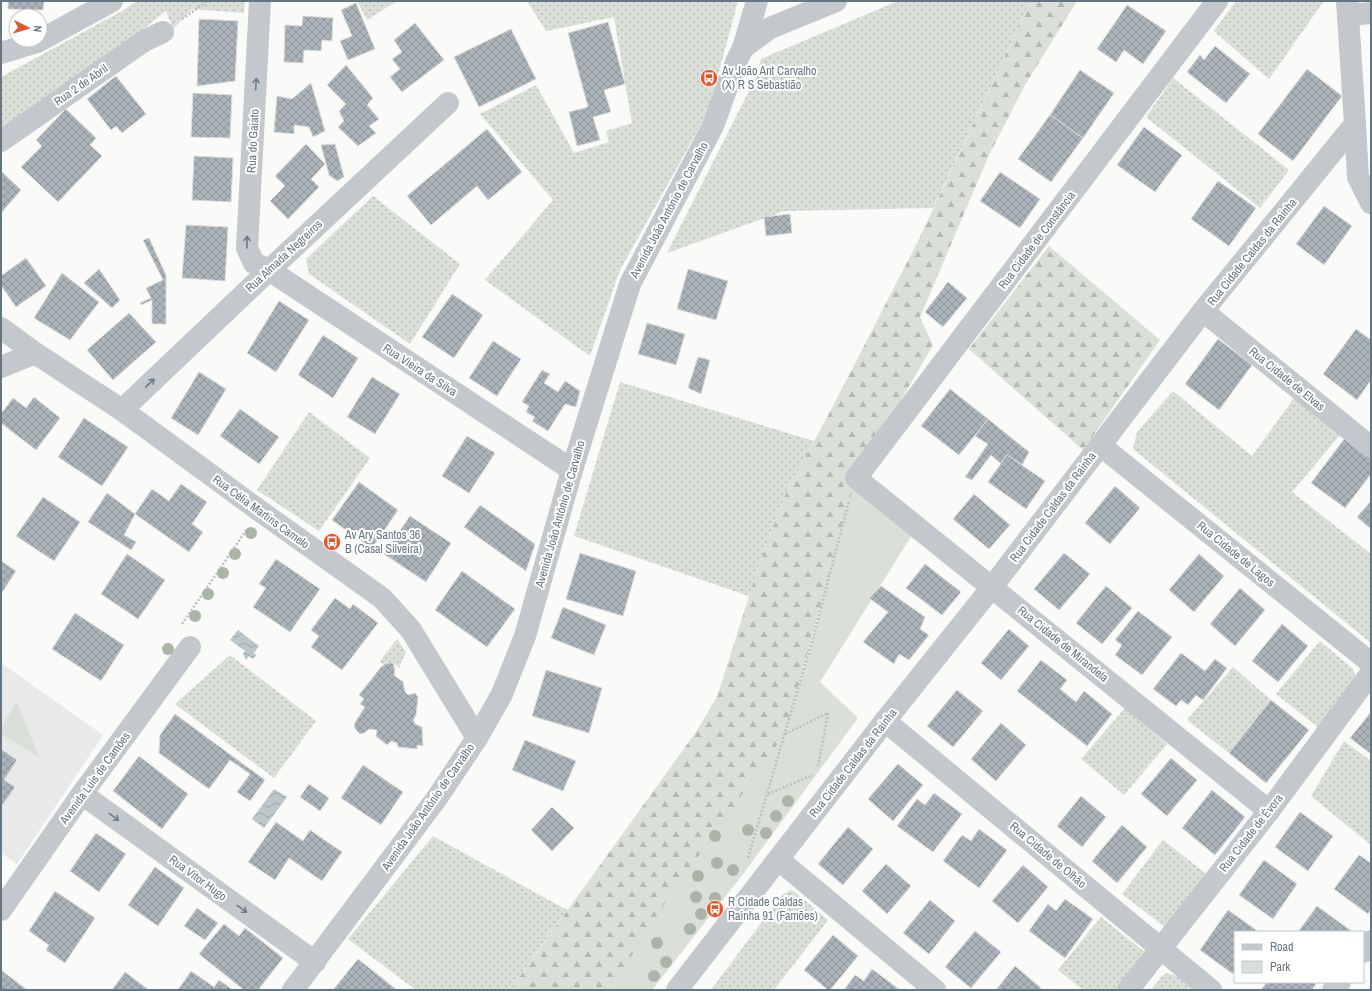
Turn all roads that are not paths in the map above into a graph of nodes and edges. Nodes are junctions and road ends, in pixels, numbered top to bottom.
1 (112, 1) edge
2 (260, 1) edge
3 (757, 1) edge
4 (836, 1) edge
5 (1217, 1) edge
6 (1348, 8) edge
7 (1371, 13) edge
8 (163, 32) road end
9 (743, 48) junction
10 (1, 53) edge
11 (448, 103) dead end
12 (1355, 124) junction
13 (1, 141) edge
14 (1371, 203) edge
15 (268, 270) junction
16 (1203, 311) junction
17 (1, 328) edge
18 (35, 353) junction
19 (1, 367) edge
20 (122, 410) junction
21 (1100, 445) junction
22 (1371, 447) edge
23 (572, 470) junction
24 (856, 478) joint
25 (992, 587) junction
26 (190, 647) road end
27 (1371, 663) edge
28 (1371, 673) edge
29 (886, 721) junction
30 (477, 738) junction
31 (82, 794) junction
32 (1269, 811) junction
33 (778, 860) junction
34 (5, 897) edge
35 (1371, 941) edge
36 (1160, 948) junction
37 (1364, 951) edge
38 (315, 962) junction
39 (293, 990) edge
40 (677, 990) edge
41 (935, 990) edge
42 (1128, 990) edge
43 (1211, 990) edge

1 - 10 street
15 -> 2 street, Rua do Gaiato
3 - 9 street, Avenida João António de Carvalho
4 - 9 street
5 - 24 street, Rua Cidade de Constância
6 - 7 street
6 - 12 street
8 - 13 street, Rua 2 de Abril
9 - 23 street, Avenida João António de Carvalho
11 - 15 street, Rua Almada Negreiros
12 - 14 street
12 - 16 street, Rua Cidade Caldas da Rainha
20 -> 15 street, Rua Almada Negreiros
15 - 23 street, Rua Vieira da Silva
16 - 21 street, Rua Cidade Caldas da Rainha
16 - 22 street, Rua Cidade de Elvas
17 - 18 street, Rua Célia Martins Camelo
18 - 19 street
18 - 20 street, Rua Célia Martins Camelo
20 - 30 street, Rua Célia Martins Camelo
21 - 25 street, Rua Cidade Caldas da Rainha
21 - 27 street, Rua Cidade de Lagos
23 - 30 street, Avenida João António de Carvalho
24 - 25 street, Rua Cidade de Mirandela
25 - 29 street, Rua Cidade Caldas da Rainha
25 - 32 street, Rua Cidade de Mirandela
26 - 31 street, Avenida Luis de Camões
28 - 32 street, Rua Cidade de Évora
29 - 33 street, Rua Cidade Caldas da Rainha
29 - 36 street, Rua Cidade de Olhão
30 - 38 street, Avenida João António de Carvalho
31 - 34 street, Avenida Luis de Camões
31 -> 38 street, Rua Vitor Hugo
32 - 36 street, Rua Cidade de Évora
33 - 40 street, Rua Cidade Caldas da Rainha
33 - 41 street
35 - 37 street
36 - 42 street, Rua Cidade de Évora
36 - 43 street, Rua Cidade de Olhão
38 - 39 street, Avenida João António de Carvalho

